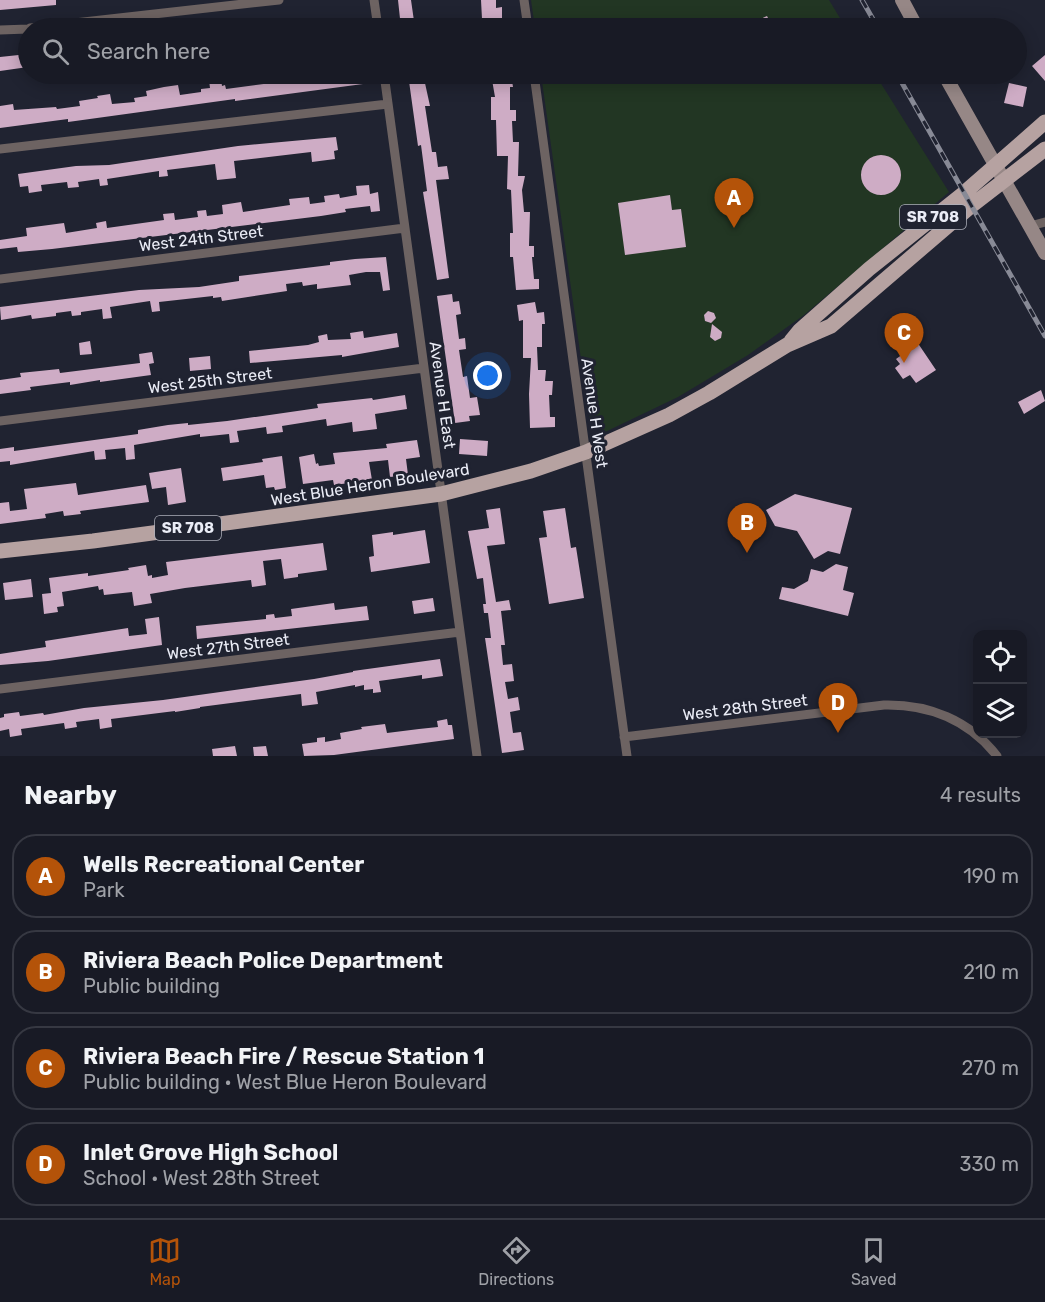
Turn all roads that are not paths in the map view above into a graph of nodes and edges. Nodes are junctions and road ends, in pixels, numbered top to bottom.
1 (279, 0) edge
2 (374, 0) edge
3 (524, 0) edge
4 (902, 0) edge
5 (124, 18) edge
6 (377, 18) edge
7 (527, 18) edge
8 (912, 18) edge
9 (18, 29) edge
10 (0, 30) edge
11 (385, 84) edge
12 (535, 84) edge
13 (950, 84) edge
14 (388, 104) junction
15 (1045, 122) edge
16 (0, 149) edge
17 (1045, 149) edge
18 (995, 165) junction
19 (1005, 181) junction
20 (1045, 222) edge
21 (1030, 226) junction
22 (405, 228) junction
23 (1045, 253) edge
24 (0, 279) edge
25 (788, 345) junction
26 (424, 368) junction
27 (0, 422) edge
28 (586, 452) junction
29 (441, 494) junction
30 (0, 551) edge
31 (460, 632) junction
32 (0, 689) edge
33 (624, 737) junction
34 (477, 756) edge
35 (627, 756) edge
36 (997, 756) edge

1 - 5 street
2 - 6 street
3 - 7 street
4 - 8 main road
9 - 10 street
11 - 14 street, Avenue H East
12 - 28 street, Avenue H West
13 - 18 main road
14 - 16 street
14 - 22 street, Avenue H East
15 - 18 main road, West Blue Heron Boulevard / SR 708
17 - 19 main road, West Blue Heron Boulevard / SR 708
18 - 19 main road
18 - 25 main road, West Blue Heron Boulevard / SR 708
19 - 21 main road
19 - 25 main road, West Blue Heron Boulevard / SR 708
20 - 21 street
21 - 23 main road
22 - 24 street, West 24th Street
22 - 26 street, Avenue H East
25 - 28 main road, West Blue Heron Boulevard / SR 708
26 - 27 street, West 25th Street
26 - 29 street, Avenue H East
28 - 29 main road, West Blue Heron Boulevard / SR 708
28 - 33 street, Avenue H West
29 - 30 main road, West Blue Heron Boulevard / SR 708
29 - 31 street, Avenue H East
31 - 32 street, West 27th Street
31 - 34 street, Avenue H East
33 - 35 street, Avenue H West
33 - 36 street, West 28th Street

